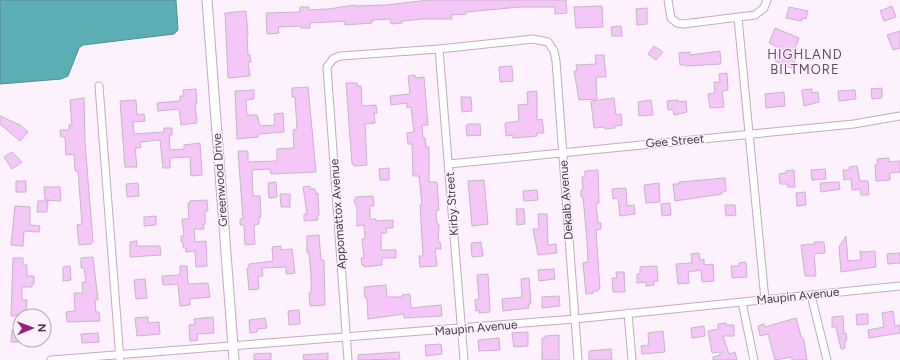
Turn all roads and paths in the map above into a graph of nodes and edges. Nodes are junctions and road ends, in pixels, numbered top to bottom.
1 (206, 0) edge
2 (668, 0) edge
3 (767, 0) edge
4 (738, 18) junction
5 (438, 49) junction
6 (99, 86) dead end
7 (900, 116) edge
8 (750, 134) junction
9 (562, 153) junction
10 (449, 164) junction
11 (900, 286) edge
12 (811, 295) junction
13 (765, 300) junction
14 (742, 302) junction
15 (628, 313) junction
16 (575, 320) junction
17 (462, 329) junction
18 (347, 338) junction
19 (233, 345) junction
20 (120, 357) edge
21 (51, 360) edge
22 (234, 360) edge
23 (348, 360) edge
24 (464, 360) edge
25 (578, 360) edge
26 (632, 360) edge
27 (754, 360) edge
28 (827, 360) edge

1 - 19 street, Greenwood Drive
2 - 4 street
3 - 4 street
4 - 8 street
5 - 9 street, Dekalb Avenue
5 - 10 street, Kirby Street
5 - 18 street, Appomattox Avenue
6 - 20 street
7 - 8 street, Gee Street
8 - 9 street, Gee Street
8 - 13 street
9 - 10 street, Gee Street
9 - 16 street, Dekalb Avenue
10 - 17 street, Kirby Street
11 - 12 street, Maupin Avenue
12 - 13 street, Maupin Avenue
12 - 28 street
13 - 14 street, Maupin Avenue
14 - 15 street, Maupin Avenue
14 - 27 street
15 - 16 street, Maupin Avenue
15 - 26 street
16 - 17 street, Maupin Avenue
16 - 25 street, Dekalb Avenue
17 - 18 street, Maupin Avenue
17 - 24 street, Kirby Street
18 - 19 street, Maupin Avenue
18 - 23 street, Appomattox Avenue
19 - 20 street, Maupin Avenue
19 - 22 street, Greenwood Drive
20 - 21 street, Maupin Avenue

